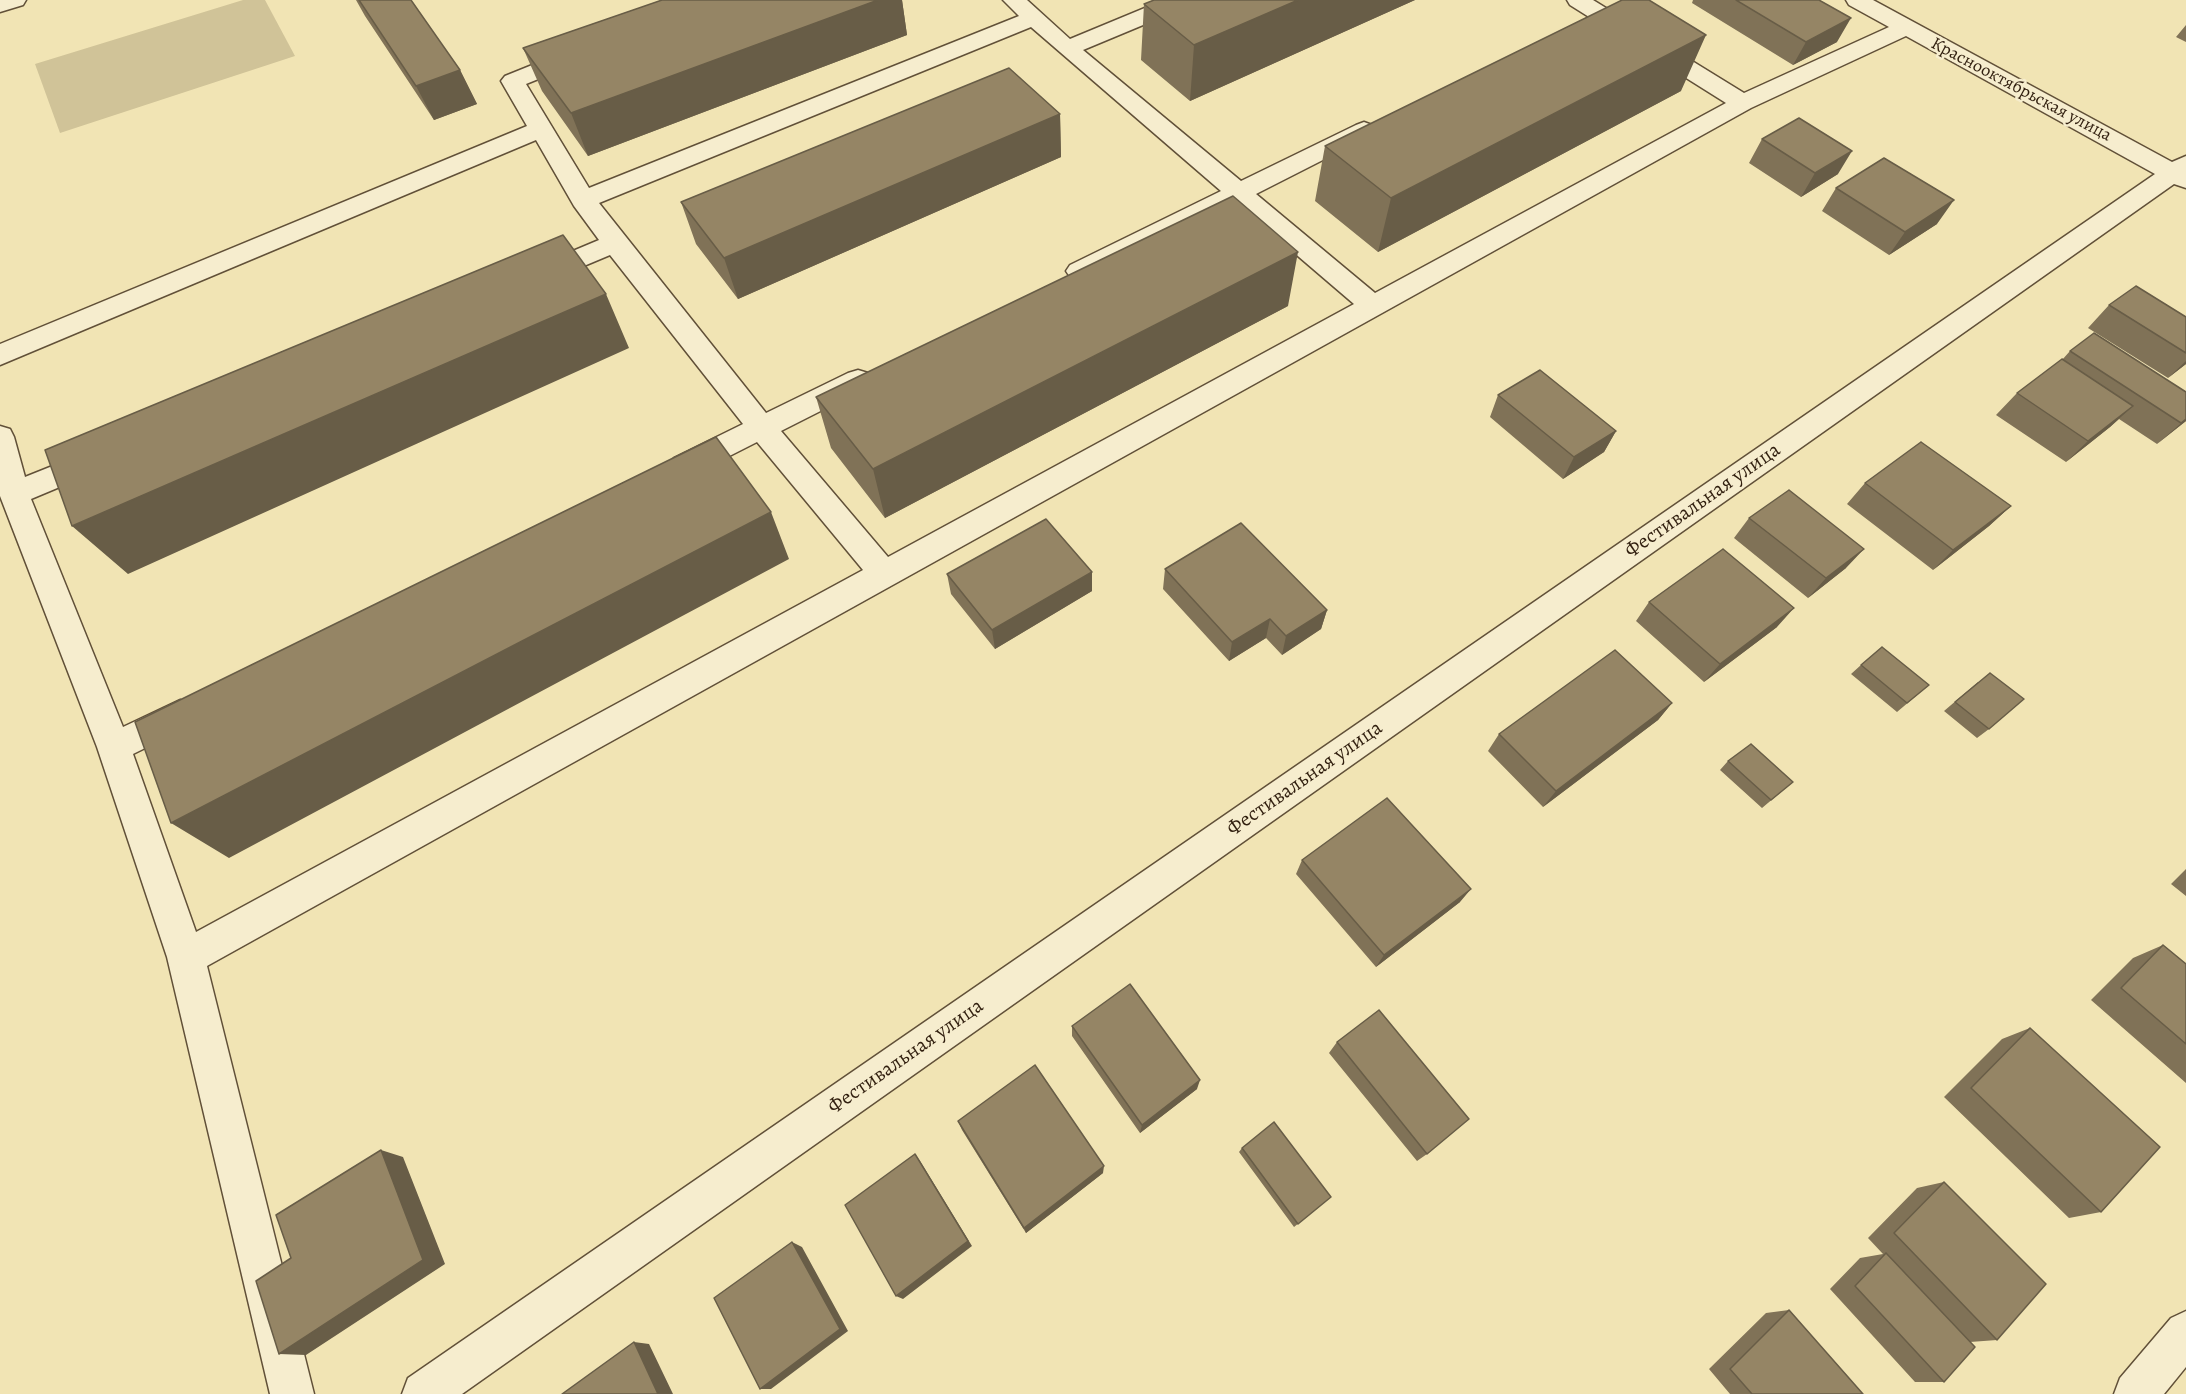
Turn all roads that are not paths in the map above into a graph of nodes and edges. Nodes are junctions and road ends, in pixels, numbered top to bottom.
1 (15, 0) edge
2 (1014, 0) edge
3 (1183, 0) edge
4 (1857, 0) edge
5 (0, 5) edge
6 (1589, 7) edge
7 (1034, 18) junction
8 (1905, 28) junction
9 (1567, 29) edge
10 (600, 47) edge
11 (1067, 48) junction
12 (1743, 103) junction
13 (1387, 118) edge
14 (541, 129) junction
15 (2182, 172) edge
16 (1238, 192) junction
17 (583, 200) junction
18 (615, 243) junction
19 (1058, 281) edge
20 (516, 284) edge
21 (1374, 306) junction
22 (0, 355) edge
23 (878, 370) edge
24 (762, 428) junction
25 (0, 437) edge
26 (112, 453) edge
27 (666, 475) edge
28 (14, 494) junction
29 (884, 574) junction
30 (199, 705) edge
31 (114, 747) junction
32 (186, 957) junction
33 (2186, 1334) edge
34 (292, 1394) edge
35 (424, 1394) edge
36 (2136, 1394) edge

1 - 5 street
2 - 7 street
3 - 11 street
4 - 8 street, Краснооктябрьская улица
6 - 9 street
6 - 12 street
7 - 11 street
7 - 17 street
8 - 12 street
8 - 15 street, Краснооктябрьская улица
10 - 14 street
11 - 16 street
12 - 21 street
13 - 16 street
14 - 17 street
14 - 22 street
15 - 35 street, Фестивальная улица
16 - 19 street
16 - 21 street
17 - 18 street
18 - 20 street
18 - 24 street
21 - 29 street
23 - 24 street
24 - 27 street
24 - 29 street
25 - 28 street
26 - 28 street
28 - 31 street
29 - 32 street
30 - 31 street
31 - 32 street
32 - 34 street
33 - 36 street

